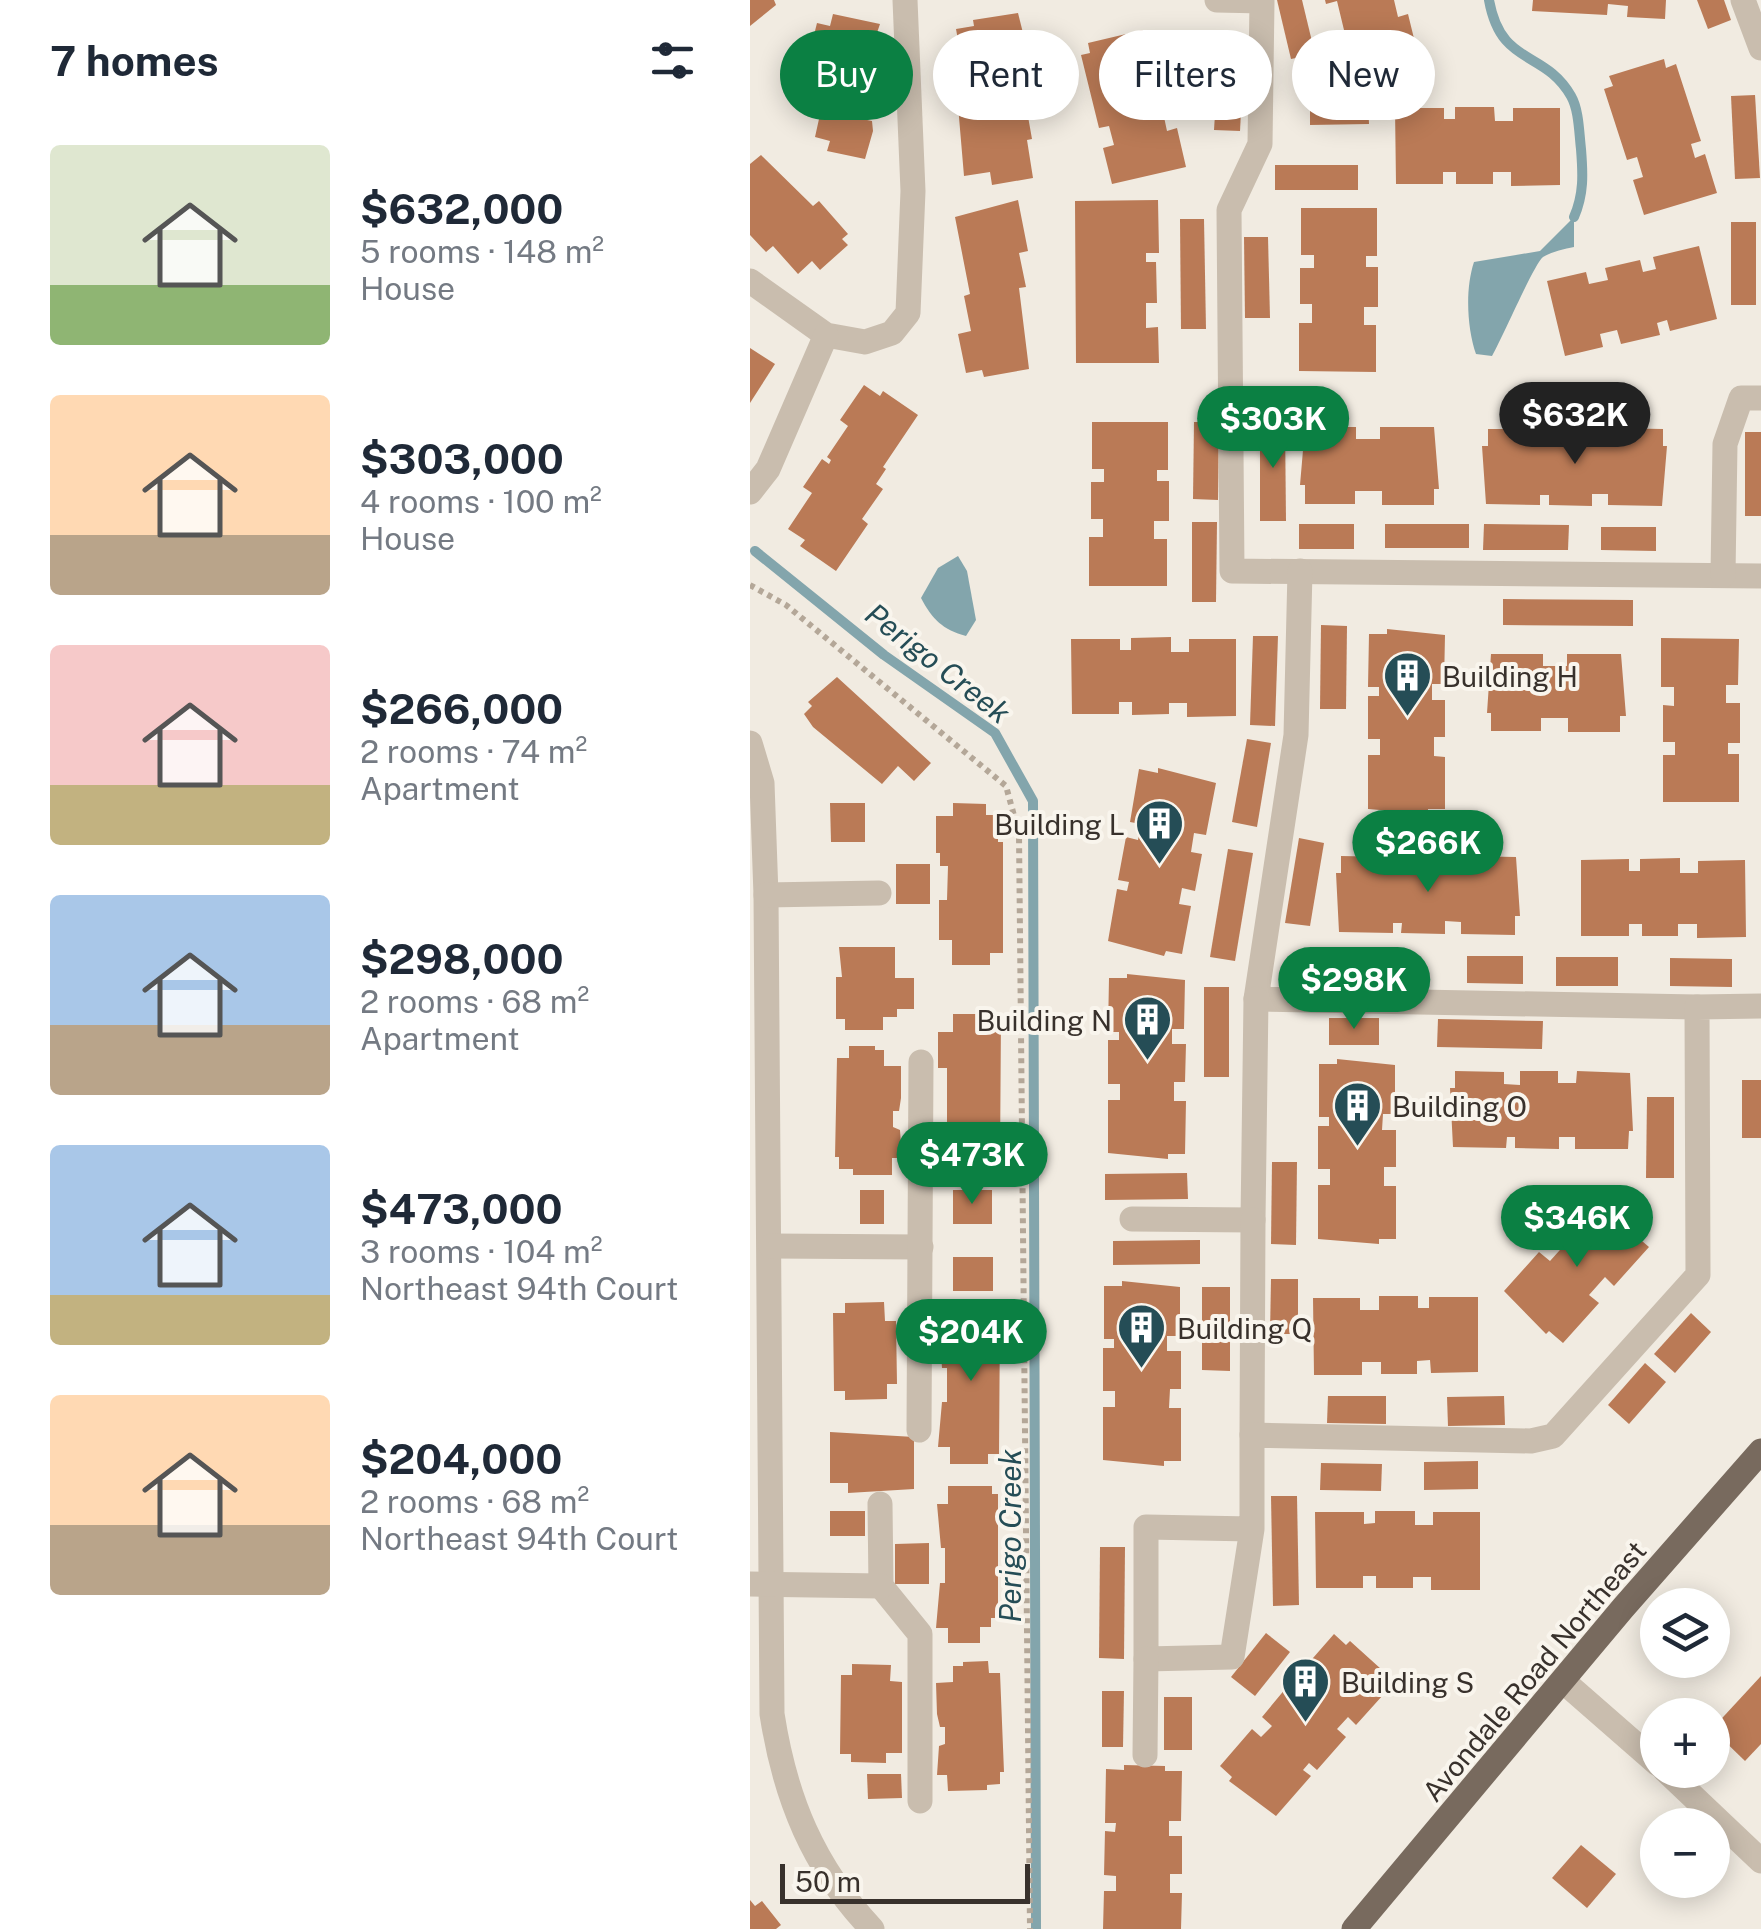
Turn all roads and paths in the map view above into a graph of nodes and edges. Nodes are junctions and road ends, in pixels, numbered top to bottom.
1 (905, 0) edge
2 (1216, 0) edge
3 (1743, 0) edge
4 (1761, 48) edge
5 (750, 281) edge
6 (826, 335) junction
7 (1761, 398) edge
8 (750, 492) edge
9 (1300, 570) junction
10 (1723, 575) junction
11 (1761, 576) edge
12 (750, 585) edge
13 (750, 743) edge
14 (756, 784) edge
15 (879, 893) dead end
16 (766, 896) junction
17 (1256, 999) junction
18 (1761, 1006) edge
19 (1696, 1007) junction
20 (922, 1062) dead end
21 (759, 1126) edge
22 (1132, 1219) dead end
23 (1253, 1220) junction
24 (770, 1246) junction
25 (921, 1247) junction
26 (919, 1430) dead end
27 (1252, 1435) junction
28 (1761, 1451) edge
29 (880, 1504) dead end
30 (1252, 1529) junction
31 (761, 1584) edge
32 (881, 1586) junction
33 (1146, 1659) junction
34 (1563, 1681) junction
35 (1640, 1748) edge
36 (1145, 1756) dead end
37 (1684, 1788) edge
38 (920, 1801) dead end
39 (1761, 1861) edge
40 (872, 1929) edge
41 (1030, 1929) edge
42 (1354, 1929) edge

1 - 6 street
2 - 9 street
3 - 4 street
5 - 6 street
6 - 8 street
7 - 10 street
9 - 10 street
9 - 17 street
10 - 11 street
12 - 41 path
13 - 14 street
14 - 16 street
15 - 16 street
16 - 21 street
17 - 19 street
17 - 23 street
18 - 19 street
19 - 27 street
20 - 25 street
21 - 24 street
22 - 23 street
23 - 27 street
24 - 25 street
24 - 31 street
25 - 26 street
27 - 30 street
28 - 34 main road, Avondale Road Northeast
29 - 32 street
30 - 33 street
30 - 33 street
31 - 32 street
31 - 40 street
32 - 38 street
33 - 36 street
34 - 35 street
34 - 42 main road, Avondale Road Northeast
37 - 39 street

